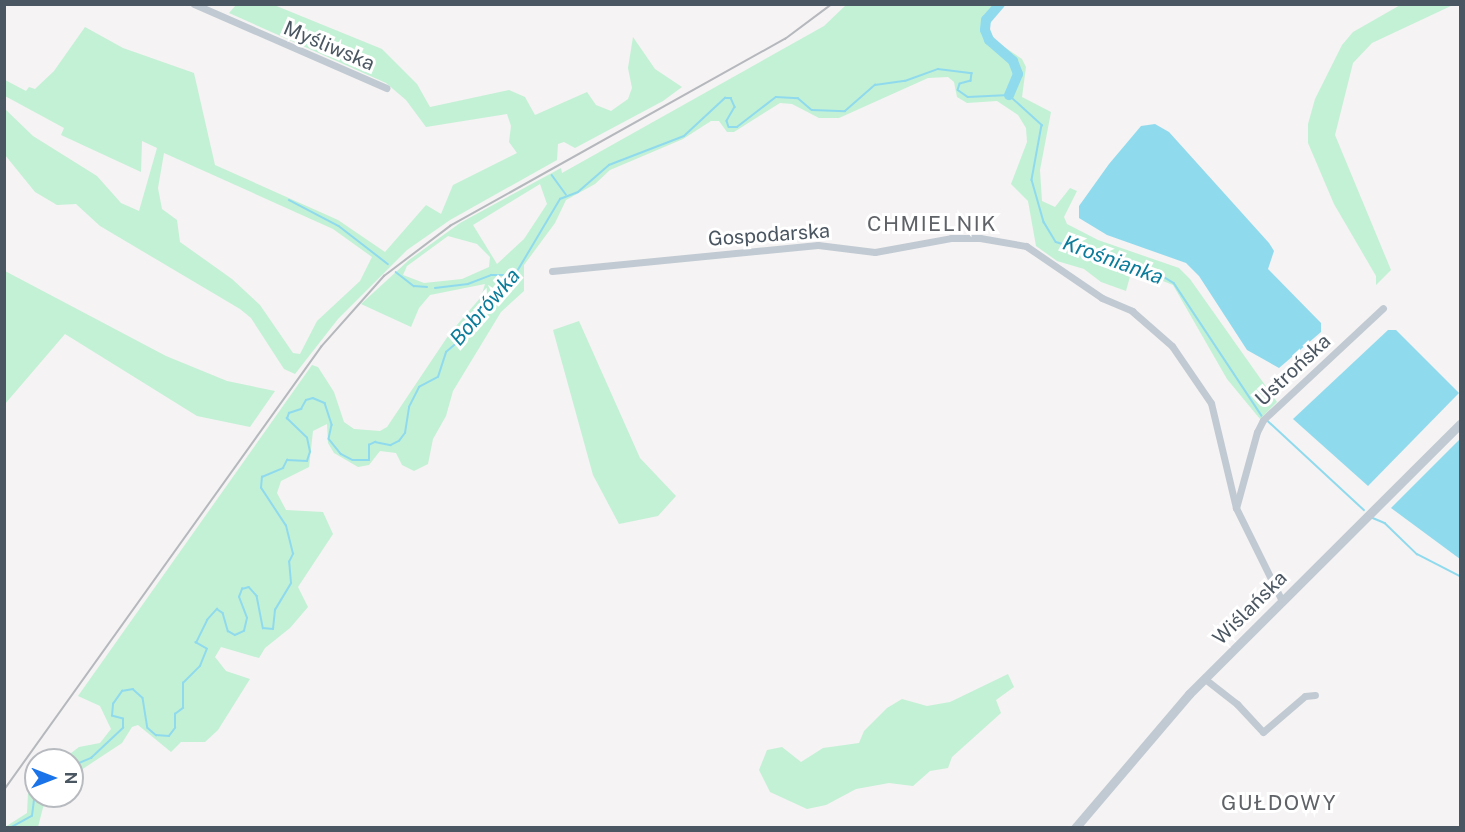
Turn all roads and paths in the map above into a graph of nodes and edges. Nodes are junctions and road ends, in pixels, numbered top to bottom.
1 (194, 4) edge
2 (386, 88) dead end
3 (552, 271) dead end
4 (1383, 308) dead end
5 (1461, 424) edge
6 (1236, 508) junction
7 (1282, 601) junction
8 (1205, 678) junction
9 (1315, 695) dead end
10 (1076, 828) edge

1 - 2 street, Myśliwska
3 - 6 street, Gospodarska
4 - 6 street, Ustrońska
5 - 7 street, Wiślańska
6 - 7 street
7 - 8 street, Wiślańska
8 - 9 street
8 - 10 street, Wiślańska

